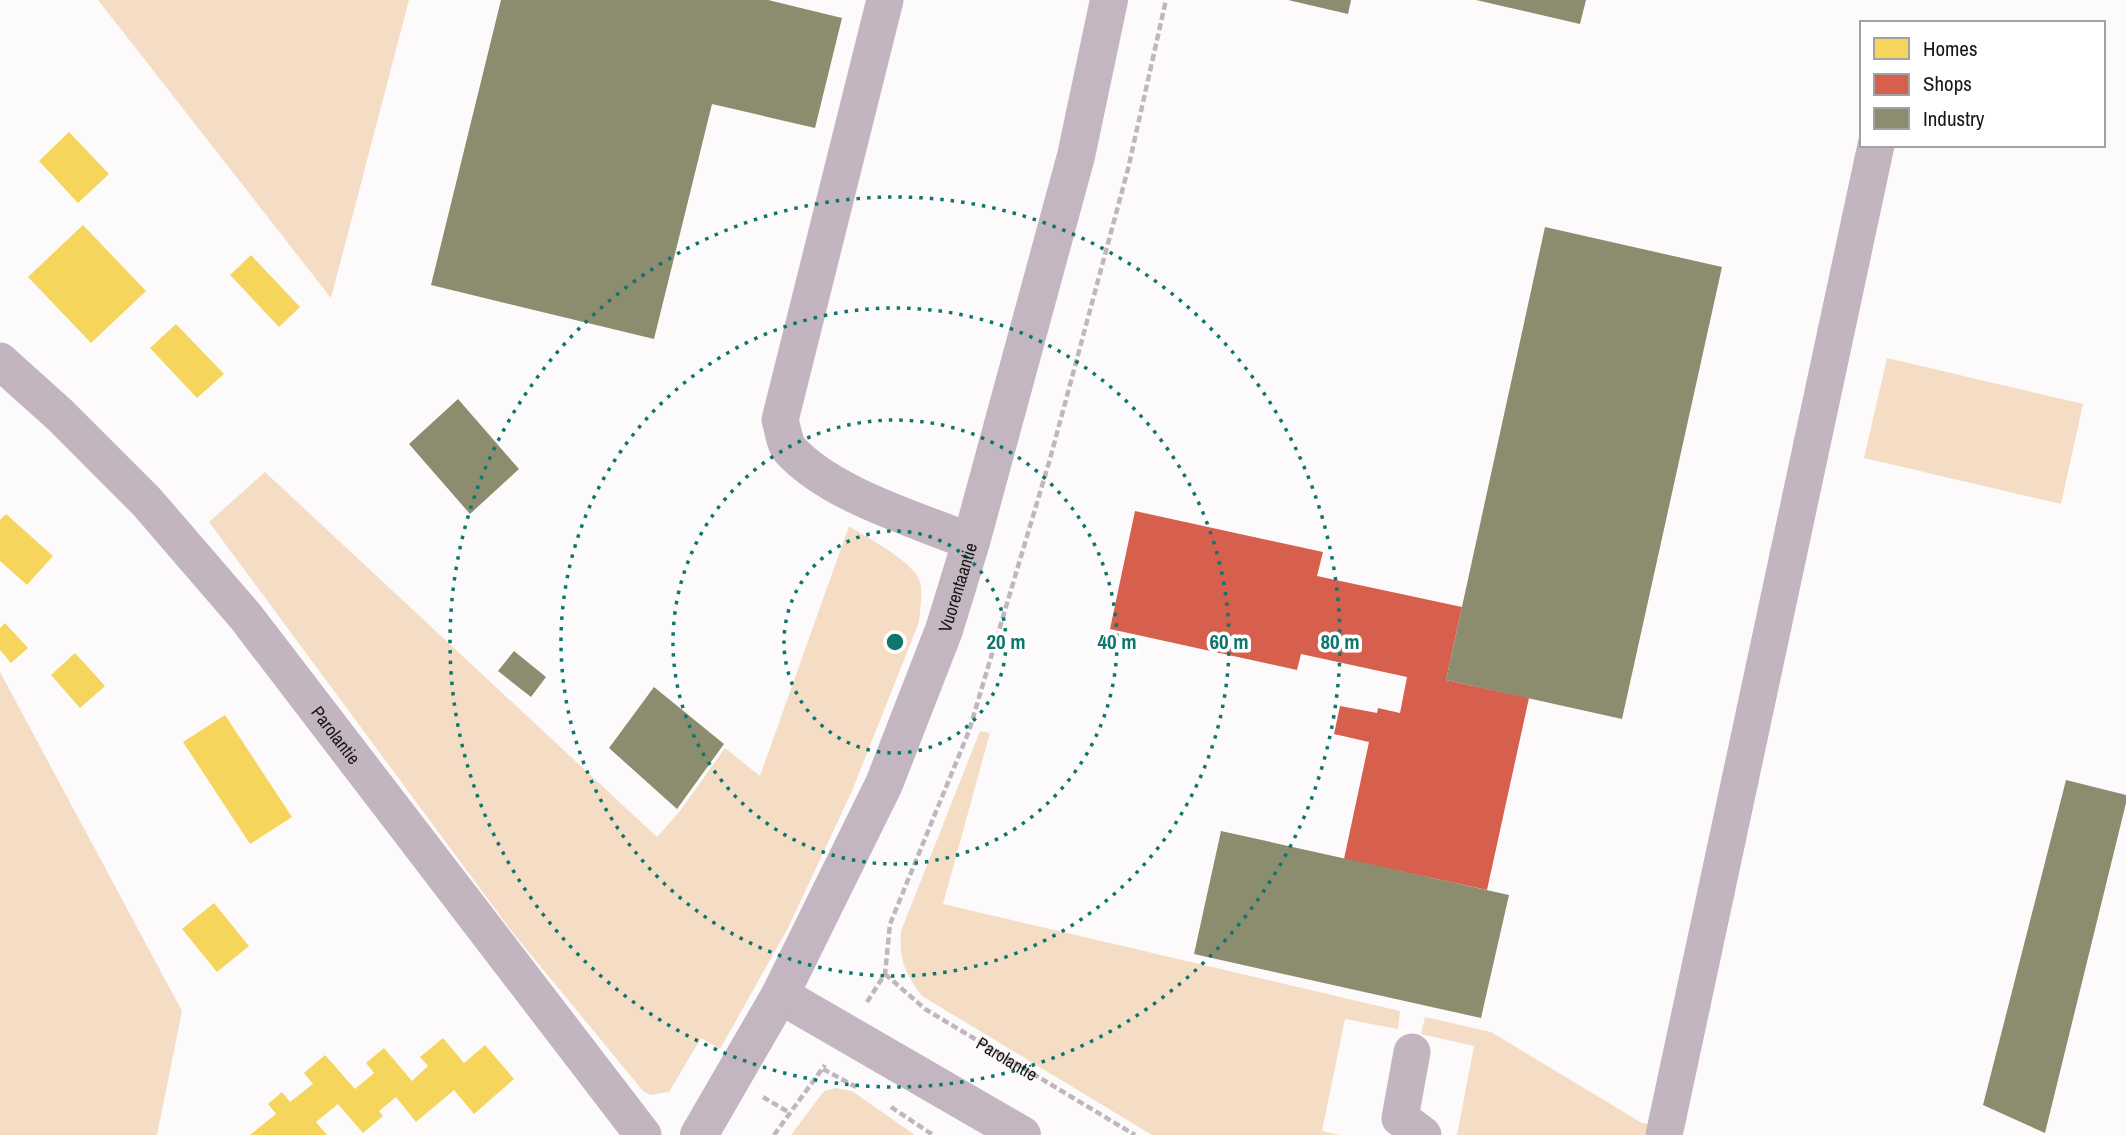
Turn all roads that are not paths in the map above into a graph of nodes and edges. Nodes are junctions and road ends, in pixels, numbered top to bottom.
1 (884, 0) edge
2 (1109, 0) edge
3 (1876, 147) edge
4 (0, 361) edge
5 (971, 542) junction
6 (780, 995) junction
7 (1412, 1052) dead end
8 (643, 1135) edge
9 (699, 1135) edge
10 (1022, 1135) edge
11 (1423, 1135) edge
12 (1664, 1135) edge

1 - 5 street
2 - 5 main road, Vuorentaantie
3 - 12 street
4 - 8 street, Parolantie
5 - 6 main road, Vuorentaantie
6 - 9 main road, Vuorentaantie
6 - 10 main road
7 - 11 street

